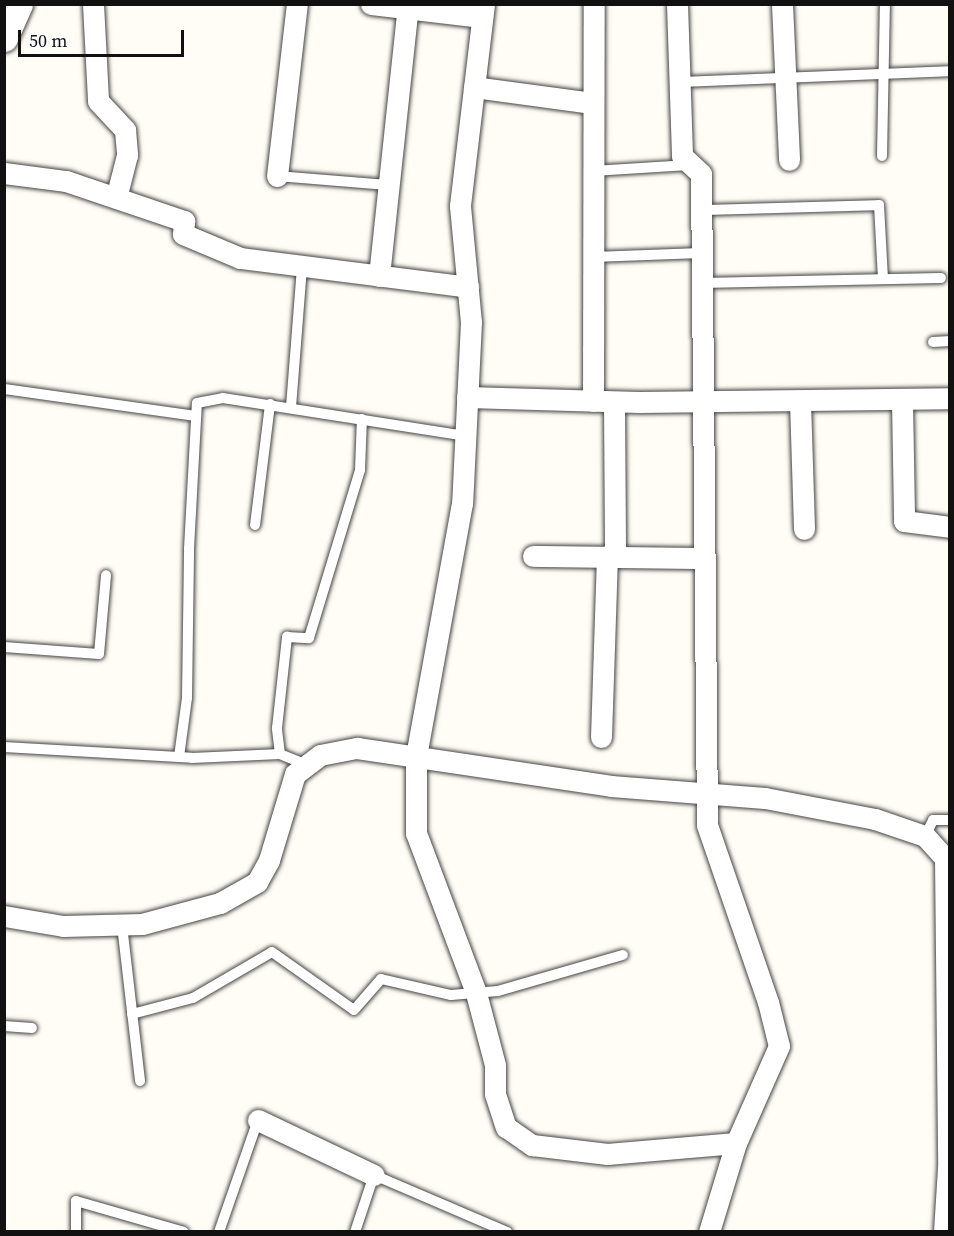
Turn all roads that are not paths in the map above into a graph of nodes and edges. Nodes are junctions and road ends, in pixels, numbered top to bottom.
1 (19, 4) edge
2 (93, 4) edge
3 (297, 4) edge
4 (371, 4) edge
5 (594, 4) edge
6 (677, 4) edge
7 (782, 4) edge
8 (885, 4) edge
9 (408, 7) edge
10 (483, 11) edge
11 (4, 38) edge
12 (950, 71) edge
13 (884, 74) junction
14 (786, 78) junction
15 (680, 82) junction
16 (474, 87) junction
17 (593, 103) junction
18 (882, 156) dead end
19 (789, 160) dead end
20 (691, 165) junction
21 (593, 171) junction
22 (4, 172) edge
23 (278, 176) joint
24 (388, 185) junction
25 (116, 198) junction
26 (701, 210) junction
27 (701, 253) junction
28 (593, 257) junction
29 (302, 266) junction
30 (379, 276) junction
31 (941, 278) dead end
32 (883, 279) junction
33 (701, 283) junction
34 (468, 287) junction
35 (950, 341) edge
36 (933, 342) dead end
37 (4, 389) edge
38 (467, 398) junction
39 (950, 398) edge
40 (603, 401) junction
41 (800, 401) junction
42 (902, 401) junction
43 (702, 402) junction
44 (270, 404) junction
45 (291, 407) junction
46 (196, 416) junction
47 (362, 418) junction
48 (465, 436) junction
49 (255, 525) dead end
50 (950, 527) edge
51 (804, 529) dead end
52 (533, 556) dead end
53 (611, 557) junction
54 (705, 558) junction
55 (106, 575) dead end
56 (4, 647) edge
57 (601, 736) dead end
58 (4, 747) edge
59 (280, 754) junction
60 (416, 756) junction
61 (179, 758) junction
62 (307, 765) junction
63 (709, 794) junction
64 (950, 820) edge
65 (925, 836) junction
66 (4, 916) edge
67 (122, 925) junction
68 (623, 955) dead end
69 (476, 993) junction
70 (132, 1014) junction
71 (4, 1026) edge
72 (32, 1028) dead end
73 (948, 1047) edge
74 (140, 1081) dead end
75 (258, 1120) joint
76 (736, 1143) junction
77 (374, 1175) junction
78 (76, 1232) edge
79 (184, 1232) edge
80 (219, 1232) edge
81 (355, 1232) edge
82 (507, 1232) edge
83 (710, 1232) edge
84 (944, 1232) edge

1 - 11 street
2 - 25 street
3 - 23 street
4 - 9 street
5 - 17 street
6 - 15 street
7 - 14 street
8 - 13 lane
9 - 10 street
9 - 24 street
10 - 16 street
12 - 13 lane
13 - 14 lane
13 - 18 lane
14 - 15 lane
14 - 19 street
15 - 20 street
16 - 17 street
16 - 34 street
17 - 21 street
20 - 21 lane
20 - 26 street
21 - 28 street
22 - 25 street
23 - 24 lane
24 - 30 street
25 - 29 street
26 - 27 street
26 - 32 lane
27 - 28 lane
27 - 33 street
28 - 40 street
29 - 30 street
29 - 45 lane
30 - 34 street
31 - 32 lane
32 - 33 lane
33 - 43 street
34 - 38 street
35 - 36 lane
37 - 46 lane
38 - 40 street
38 - 48 street
39 - 42 street
40 - 43 street
40 - 53 street
41 - 42 street
41 - 43 street
41 - 51 street
42 - 50 street
43 - 54 street
44 - 45 lane
44 - 46 lane
44 - 49 lane
45 - 47 lane
46 - 61 lane
47 - 48 lane
47 - 59 lane
48 - 60 street
52 - 53 street
53 - 54 street
53 - 57 street
54 - 63 street
55 - 56 lane
58 - 61 lane
59 - 61 lane
59 - 62 lane
60 - 62 street
60 - 63 street
60 - 69 street
62 - 67 street
63 - 65 street
63 - 76 street
64 - 65 lane
65 - 73 street
66 - 67 street
67 - 70 lane
68 - 69 lane
69 - 70 lane
69 - 76 street
70 - 74 lane
71 - 72 lane
73 - 84 street
75 - 77 street
75 - 80 lane
76 - 83 street
77 - 81 lane
77 - 82 lane
78 - 79 lane

